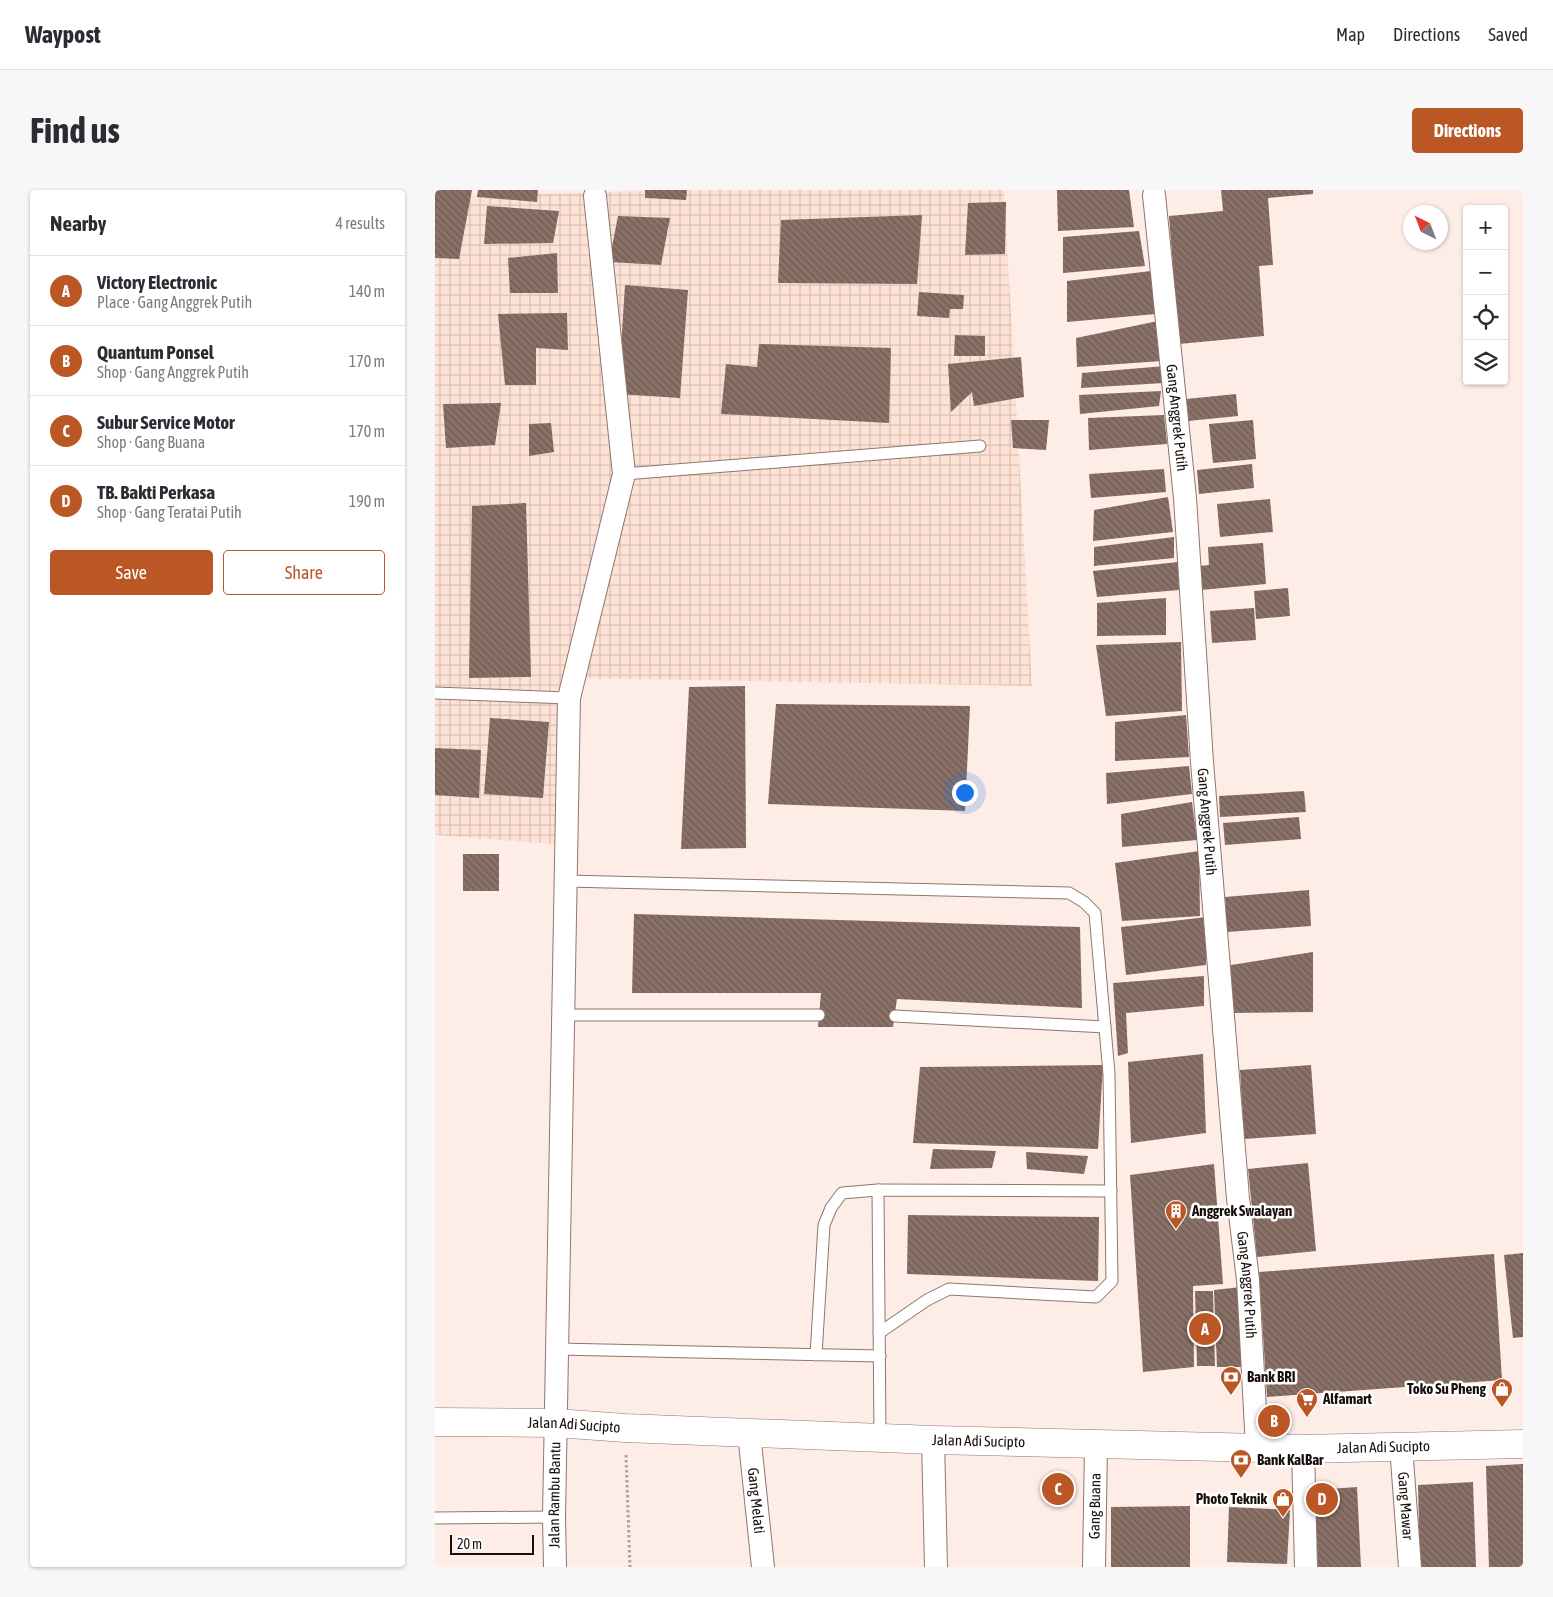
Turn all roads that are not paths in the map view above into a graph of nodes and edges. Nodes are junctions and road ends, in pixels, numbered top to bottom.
1 (1154, 195) dead end
2 (595, 196) dead end
3 (980, 446) dead end
4 (624, 474) junction
5 (435, 693) edge
6 (569, 698) junction
7 (566, 881) junction
8 (564, 1015) junction
9 (819, 1015) dead end
10 (895, 1016) dead end
11 (1105, 1027) junction
12 (878, 1190) junction
13 (1111, 1191) junction
14 (879, 1332) junction
15 (558, 1349) junction
16 (816, 1355) junction
17 (880, 1356) junction
18 (435, 1422) edge
19 (556, 1423) junction
20 (749, 1433) junction
21 (880, 1438) junction
22 (933, 1440) junction
23 (1523, 1444) edge
24 (1096, 1445) junction
25 (1401, 1446) junction
26 (1257, 1448) junction
27 (1303, 1449) junction
28 (554, 1517) junction
29 (435, 1518) edge
30 (555, 1567) edge
31 (763, 1567) edge
32 (936, 1567) edge
33 (1094, 1567) edge
34 (1306, 1567) edge
35 (1410, 1567) edge

1 - 26 street, Gang Anggrek Putih
2 - 4 street, Jalan Rambu Bantu
3 - 4 lane
4 - 6 street, Jalan Rambu Bantu
5 - 6 lane
6 - 7 street, Jalan Rambu Bantu
7 - 8 street, Jalan Rambu Bantu
7 - 11 lane
8 - 9 lane
8 - 15 street, Jalan Rambu Bantu
10 - 11 lane
11 - 13 lane
12 - 13 lane
12 - 14 lane
12 - 16 lane
13 - 14 lane
14 - 17 lane
15 - 16 lane
15 - 19 street, Jalan Rambu Bantu
16 - 17 lane
17 - 21 lane
18 - 19 main road, Jalan Adi Sucipto
19 - 20 main road, Jalan Adi Sucipto
19 - 28 street, Jalan Rambu Bantu
20 - 21 main road, Jalan Adi Sucipto
20 - 31 street, Gang Melati
21 - 22 main road, Jalan Adi Sucipto
22 - 24 main road, Jalan Adi Sucipto
22 - 32 street
23 - 25 main road, Jalan Adi Sucipto
24 - 26 main road, Jalan Adi Sucipto
24 - 33 street, Gang Buana
25 - 27 main road, Jalan Adi Sucipto
25 - 35 street, Gang Mawar
26 - 27 main road, Jalan Adi Sucipto
27 - 34 street
28 - 29 lane
28 - 30 street, Jalan Rambu Bantu

